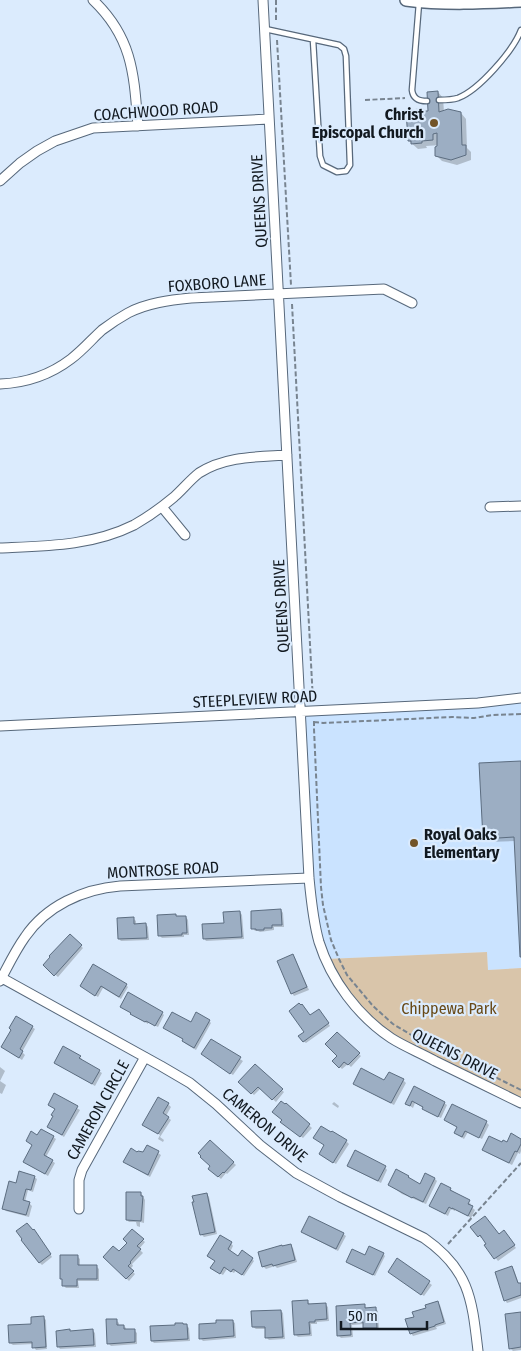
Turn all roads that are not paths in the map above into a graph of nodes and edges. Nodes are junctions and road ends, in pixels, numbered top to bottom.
1 (263, 0) edge
2 (406, 0) edge
3 (521, 1) edge
4 (99, 2) edge
5 (419, 2) junction
6 (265, 29) junction
7 (521, 30) edge
8 (313, 40) junction
9 (439, 100) dead end
10 (427, 101) dead end
11 (269, 119) junction
12 (138, 126) junction
13 (0, 181) edge
14 (279, 293) junction
15 (412, 303) dead end
16 (0, 384) edge
17 (287, 454) junction
18 (521, 506) edge
19 (162, 507) junction
20 (490, 507) dead end
21 (185, 535) dead end
22 (0, 548) edge
23 (521, 698) edge
24 (511, 700) junction
25 (521, 703) edge
26 (301, 711) junction
27 (0, 726) edge
28 (309, 878) junction
29 (1, 979) edge
30 (145, 1057) junction
31 (521, 1103) edge
32 (79, 1209) dead end
33 (478, 1351) edge

1 - 6 street, QUEENS DRIVE
2 - 5 street
3 - 5 street
4 - 12 street
5 - 10 lane
6 - 8 lane
6 - 11 street, QUEENS DRIVE
7 - 9 lane
8 - 8 lane
11 - 12 street, COACHWOOD ROAD
11 - 14 street, QUEENS DRIVE
12 - 13 street, COACHWOOD ROAD
14 - 15 street, FOXBORO LANE
14 - 16 street, FOXBORO LANE
14 - 17 street, QUEENS DRIVE
17 - 19 street
17 - 26 street, QUEENS DRIVE
18 - 20 street
19 - 21 street
19 - 22 street
23 - 24 street, STEEPLEVIEW ROAD
24 - 25 street, STEEPLEVIEW ROAD
24 - 26 street, STEEPLEVIEW ROAD
26 - 27 street, STEEPLEVIEW ROAD
26 - 28 street, QUEENS DRIVE
28 - 29 street, MONTROSE ROAD
28 - 31 street, QUEENS DRIVE
29 - 30 street, CAMERON DRIVE
30 - 32 street, CAMERON CIRCLE
30 - 33 street, CAMERON DRIVE

